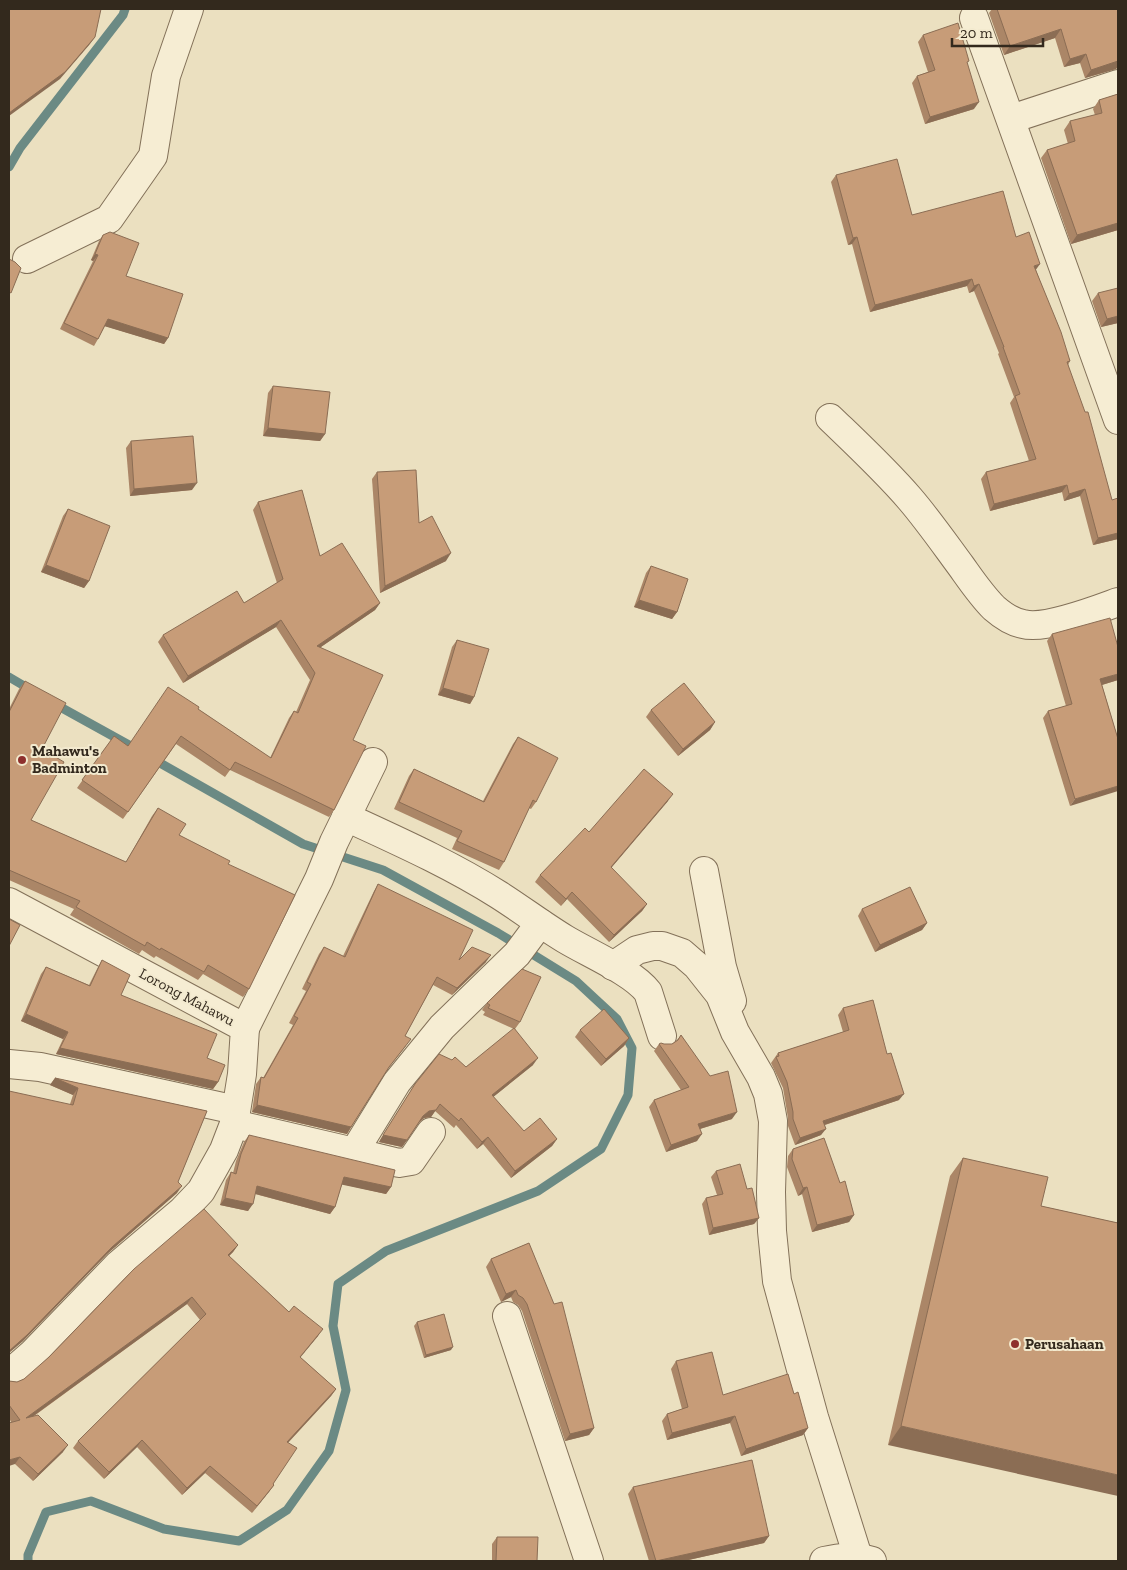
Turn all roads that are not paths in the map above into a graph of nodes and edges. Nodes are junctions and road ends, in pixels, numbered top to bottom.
1 (189, 9) edge
2 (974, 18) dead end
3 (1118, 84) edge
4 (1011, 119) junction
5 (27, 259) dead end
6 (830, 418) dead end
7 (1118, 420) edge
8 (1118, 602) edge
9 (373, 762) dead end
10 (346, 817) junction
11 (704, 871) dead end
12 (9, 902) edge
13 (538, 925) junction
14 (613, 966) junction
15 (245, 1028) junction
16 (662, 1036) dead end
17 (745, 1048) junction
18 (9, 1064) edge
19 (235, 1117) junction
20 (431, 1132) dead end
21 (354, 1152) junction
22 (507, 1316) dead end
23 (9, 1374) edge
24 (865, 1559) edge
25 (589, 1561) edge
26 (824, 1561) edge

1 - 5 street
2 - 4 street
3 - 4 street
4 - 7 street
6 - 8 street
9 - 10 street
10 - 13 street
10 - 15 street
11 - 17 street
12 - 15 street, Lorong Mahawu
13 - 14 street
13 - 21 street
14 - 16 street
14 - 17 street
15 - 19 street, Lorong Mahawu
17 - 24 street
18 - 19 street
19 - 21 street
19 - 23 street, Lorong Mahawu
20 - 21 street
22 - 25 street
24 - 26 street

